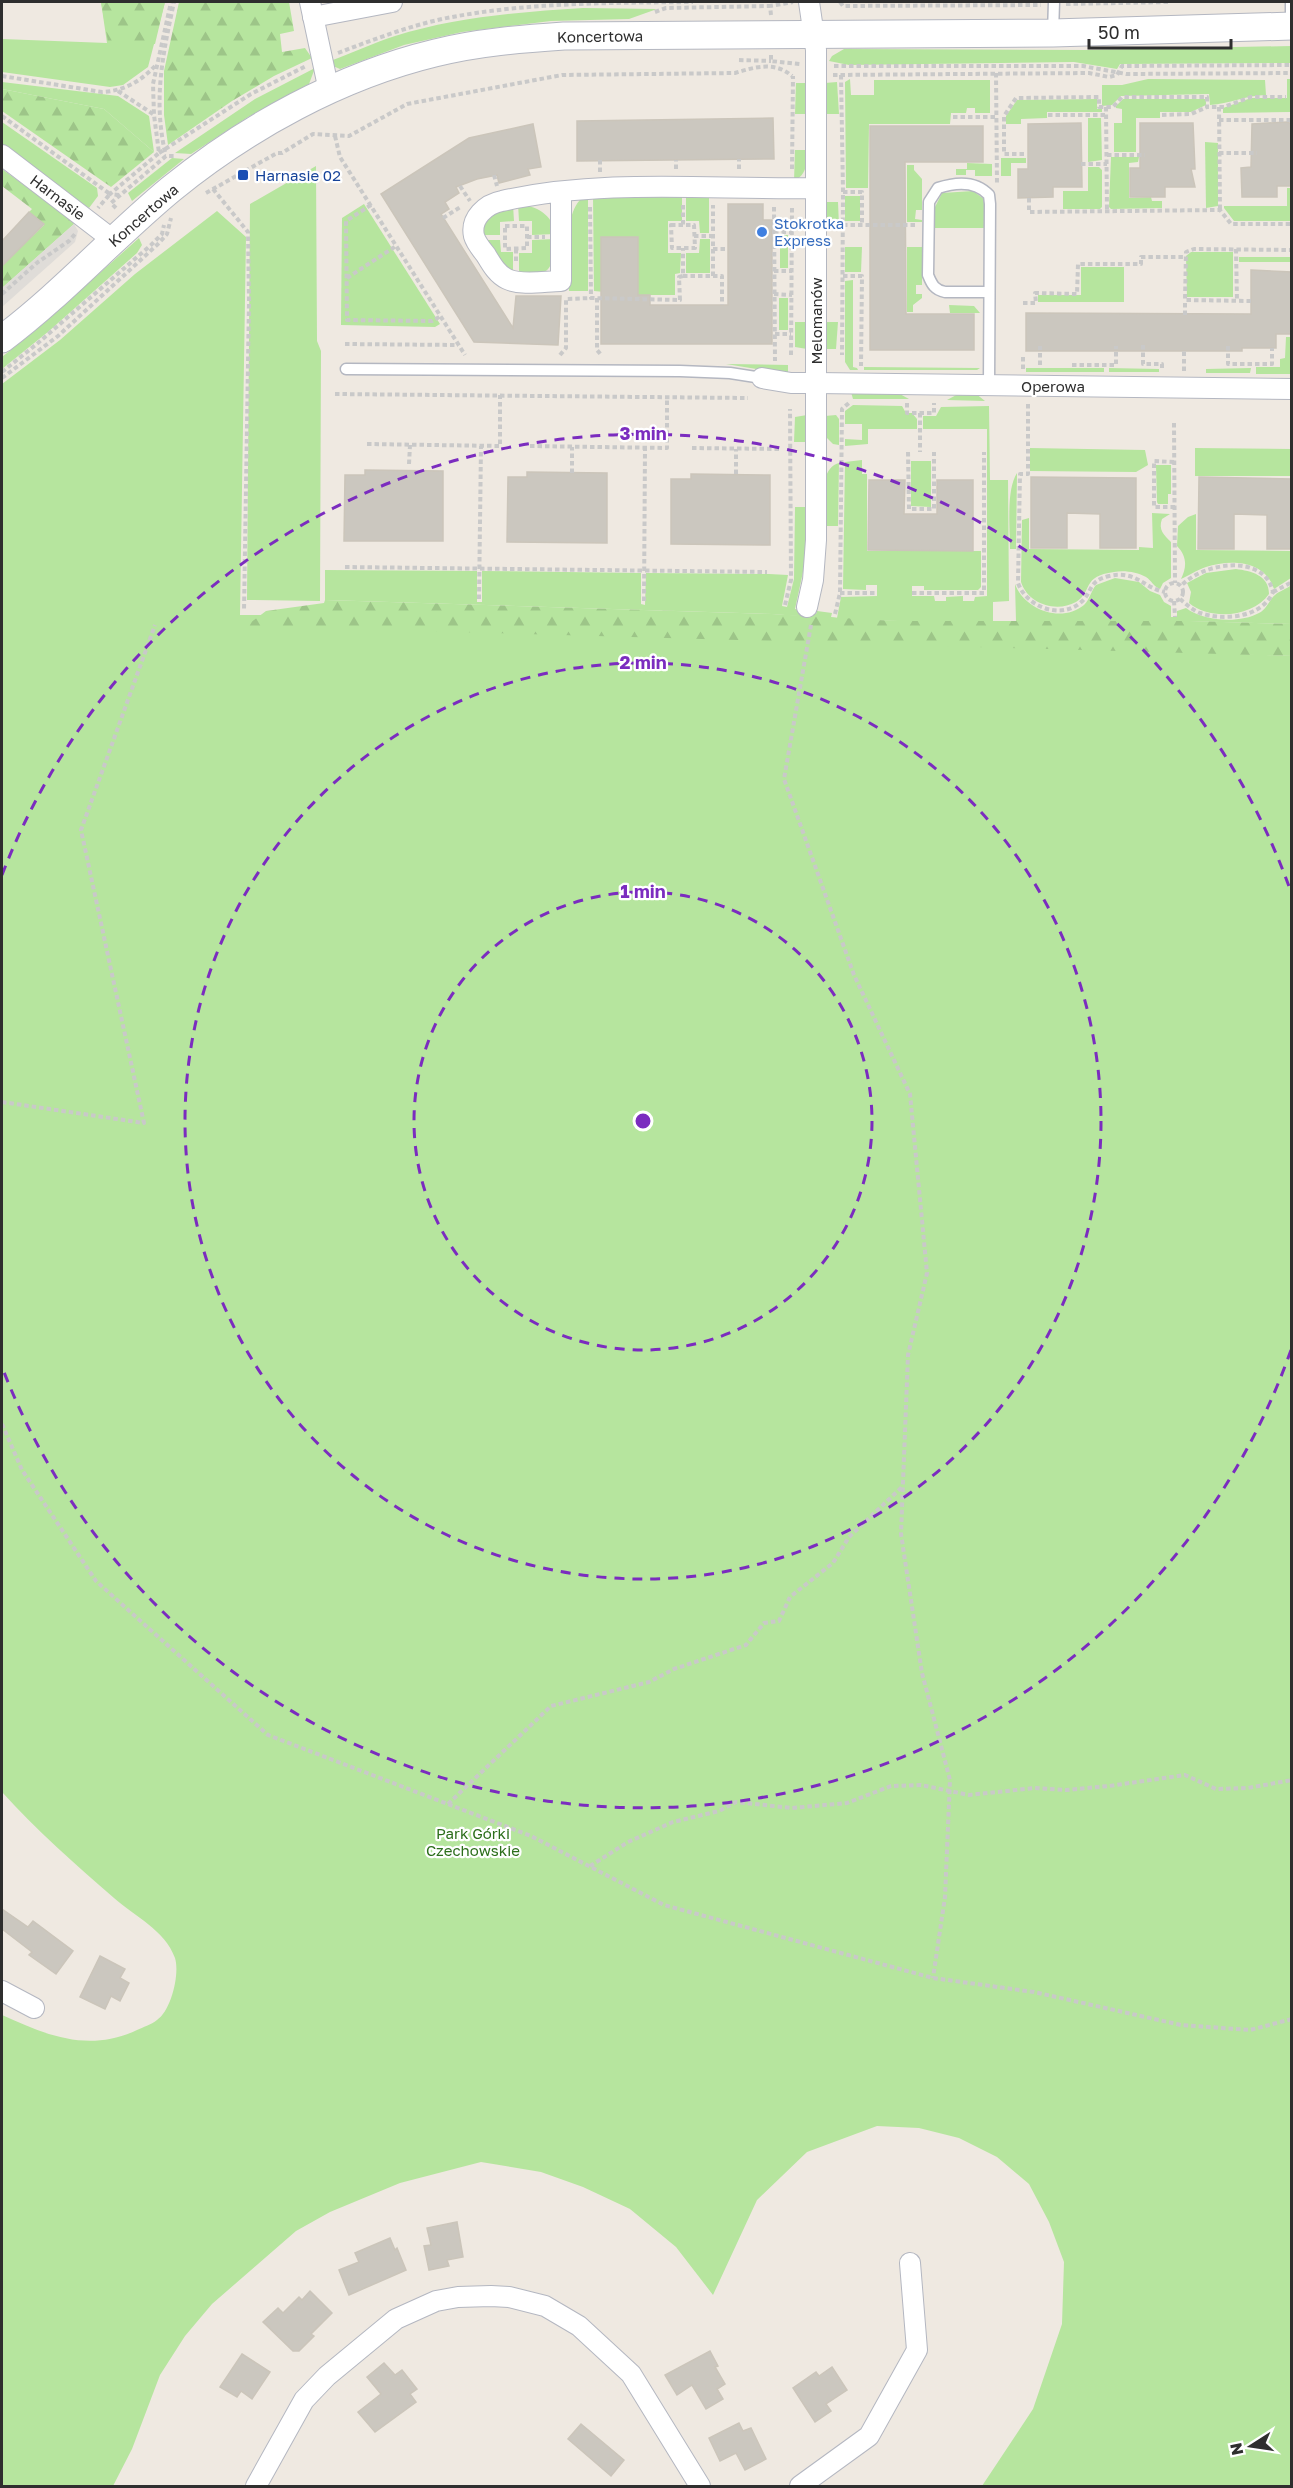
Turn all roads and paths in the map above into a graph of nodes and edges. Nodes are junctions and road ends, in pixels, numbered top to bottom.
1 (172, 2) edge
2 (392, 2) edge
3 (795, 2) edge
4 (809, 2) edge
5 (840, 2) edge
6 (1170, 2) edge
7 (1291, 2) edge
8 (1054, 3) edge
9 (312, 9) edge
10 (1291, 26) edge
11 (1053, 33) junction
12 (771, 34) junction
13 (814, 34) junction
14 (1292, 65) edge
15 (155, 66) junction
16 (816, 70) junction
17 (996, 73) junction
18 (1118, 73) junction
19 (1292, 73) edge
20 (841, 75) junction
21 (2, 76) edge
22 (792, 76) junction
23 (990, 90) dead end
24 (996, 90) junction
25 (118, 91) junction
26 (329, 91) junction
27 (1286, 97) dead end
28 (1106, 107) junction
29 (1207, 107) junction
30 (1219, 107) junction
31 (154, 115) junction
32 (1048, 115) dead end
33 (1107, 115) junction
34 (1162, 115) dead end
35 (953, 117) dead end
36 (996, 117) junction
37 (1219, 120) junction
38 (1292, 120) edge
39 (335, 135) junction
40 (1220, 153) junction
41 (1257, 153) dead end
42 (1024, 154) dead end
43 (2, 155) edge
44 (1107, 155) junction
45 (1145, 155) dead end
46 (166, 156) dead end
47 (1107, 164) junction
48 (1081, 165) dead end
49 (997, 185) dead end
50 (590, 188) junction
51 (713, 188) junction
52 (783, 188) junction
53 (816, 188) junction
54 (213, 189) junction
55 (561, 192) junction
56 (843, 192) junction
57 (204, 194) dead end
58 (119, 195) dead end
59 (1029, 198) dead end
60 (470, 201) dead end
61 (370, 206) junction
62 (1220, 210) junction
63 (1107, 211) junction
64 (180, 212) dead end
65 (443, 218) dead end
66 (1292, 224) edge
67 (843, 225) junction
68 (862, 225) junction
69 (929, 225) junction
70 (505, 226) joint
71 (774, 232) junction
72 (792, 232) junction
73 (694, 236) junction
74 (713, 236) junction
75 (113, 240) junction
76 (151, 245) dead end
77 (396, 246) junction
78 (683, 248) junction
79 (713, 249) junction
80 (728, 249) dead end
81 (1236, 249) junction
82 (1292, 250) edge
83 (1185, 257) junction
84 (774, 271) junction
85 (792, 272) junction
86 (683, 276) junction
87 (713, 276) junction
88 (843, 276) junction
89 (346, 278) junction
90 (989, 292) junction
91 (774, 294) junction
92 (792, 295) junction
93 (591, 298) junction
94 (597, 298) junction
95 (1185, 300) junction
96 (1237, 301) junction
97 (1251, 301) dead end
98 (1023, 303) dead end
99 (722, 305) dead end
100 (1185, 315) dead end
101 (441, 316) junction
102 (775, 334) junction
103 (791, 334) junction
104 (2, 339) edge
105 (345, 344) dead end
106 (459, 345) junction
107 (1143, 345) dead end
108 (1040, 346) dead end
109 (1116, 346) dead end
110 (1228, 346) dead end
111 (1272, 348) dead end
112 (1184, 351) dead end
113 (791, 355) dead end
114 (842, 355) dead end
115 (467, 358) dead end
116 (605, 358) dead end
117 (552, 359) dead end
118 (775, 363) dead end
119 (1023, 365) dead end
120 (1040, 365) junction
121 (1051, 365) dead end
122 (1062, 365) dead end
123 (346, 369) dead end
124 (2, 372) edge
125 (861, 373) dead end
126 (1162, 375) dead end
127 (1184, 375) dead end
128 (2, 378) edge
129 (762, 378) joint
130 (815, 383) junction
131 (989, 386) junction
132 (1292, 389) edge
133 (335, 394) dead end
134 (500, 395) junction
135 (667, 397) junction
136 (748, 398) dead end
137 (861, 402) dead end
138 (896, 403) dead end
139 (908, 403) junction
140 (916, 403) dead end
141 (925, 403) dead end
142 (934, 403) junction
143 (945, 403) dead end
144 (1018, 404) dead end
145 (1028, 404) junction
146 (1040, 404) dead end
147 (790, 409) dead end
148 (920, 413) junction
149 (1028, 422) junction
150 (1036, 422) dead end
151 (1174, 423) dead end
152 (367, 444) dead end
153 (410, 445) junction
154 (482, 446) junction
155 (530, 446) dead end
156 (572, 447) junction
157 (645, 448) junction
158 (692, 448) dead end
159 (736, 449) junction
160 (782, 449) dead end
161 (908, 452) dead end
162 (920, 452) dead end
163 (934, 452) dead end
164 (984, 452) dead end
165 (1174, 462) junction
166 (409, 464) dead end
167 (572, 472) dead end
168 (736, 474) dead end
169 (1175, 507) junction
170 (345, 567) dead end
171 (480, 569) junction
172 (644, 570) junction
173 (767, 572) dead end
174 (1292, 582) edge
175 (1175, 583) junction
176 (1181, 586) junction
177 (1165, 592) junction
178 (1273, 592) junction
179 (840, 593) junction
180 (877, 593) dead end
181 (912, 593) dead end
182 (479, 599) dead end
183 (1177, 600) junction
184 (644, 601) dead end
185 (785, 605) dead end
186 (807, 607) joint
187 (244, 611) dead end
188 (835, 614) dead end
189 (1175, 617) dead end
190 (155, 625) dead end
191 (2, 1102) edge
192 (2, 1424) edge
193 (903, 1486) junction
194 (1292, 1780) edge
195 (950, 1792) junction
196 (448, 1804) junction
197 (590, 1866) junction
198 (933, 1978) junction
199 (2, 1991) edge
200 (34, 2008) dead end
201 (1292, 2019) edge
202 (910, 2263) dead end
203 (256, 2487) edge
204 (700, 2487) edge
205 (800, 2487) edge

1 - 15 path
1 - 46 path
2 - 9 street
3 - 12 path
4 - 13 street, Melomanów
5 - 8 path
6 - 8 path
7 - 10 lane
8 - 11 lane
9 - 26 street
10 - 11 street, Koncertowa
11 - 13 street, Koncertowa
12 - 13 street, Koncertowa
12 - 16 path
12 - 26 street, Koncertowa
13 - 16 street, Melomanów
14 - 18 path
15 - 25 path
15 - 31 path
16 - 18 path
16 - 20 path
16 - 22 path
16 - 53 street, Melomanów
17 - 18 path
17 - 20 path
17 - 24 path
18 - 19 path
20 - 56 path
21 - 25 path
22 - 39 path
22 - 52 path
23 - 24 path
24 - 36 path
25 - 31 path
26 - 75 street, Koncertowa
27 - 30 path
28 - 29 path
28 - 33 path
28 - 42 path
29 - 30 path
29 - 34 path
30 - 37 path
31 - 58 path
32 - 33 path
33 - 44 path
35 - 36 path
36 - 49 path
37 - 38 path
37 - 40 path
39 - 54 path
39 - 61 path
40 - 41 path
40 - 62 path
43 - 75 street, Harnasie
44 - 45 path
44 - 47 path
47 - 48 path
47 - 63 path
50 - 51 street
50 - 55 street
50 - 93 path
51 - 52 street
51 - 74 path
52 - 53 street
52 - 71 path
52 - 72 path
53 - 130 street, Melomanów
54 - 57 path
54 - 187 path
55 - 55 street
56 - 67 path
56 - 68 path
59 - 63 path
60 - 65 path
61 - 77 path
61 - 89 path
62 - 63 path
62 - 66 path
64 - 128 path
67 - 68 path
67 - 88 path
68 - 69 path
69 - 90 lane
69 - 90 lane
70 - 70 path
71 - 72 path
71 - 84 path
72 - 85 path
73 - 74 path
73 - 78 path
73 - 78 path
74 - 79 path
75 - 104 street, Koncertowa
76 - 124 path
77 - 89 path
77 - 101 path
78 - 86 path
79 - 80 path
79 - 87 path
81 - 82 path
81 - 83 path
81 - 96 path
83 - 95 path
83 - 98 path
84 - 85 path
84 - 91 path
85 - 92 path
86 - 87 path
86 - 94 path
87 - 99 path
88 - 114 path
88 - 125 path
89 - 101 path
90 - 131 lane
91 - 92 path
91 - 102 path
92 - 103 path
93 - 94 path
93 - 117 path
94 - 116 path
95 - 96 path
95 - 100 path
96 - 97 path
101 - 106 path
102 - 103 path
102 - 118 path
103 - 113 path
105 - 106 path
106 - 115 path
107 - 126 path
108 - 120 path
109 - 122 path
110 - 111 path
112 - 127 path
119 - 120 path
120 - 121 path
123 - 129 lane
129 - 130 street, Operowa
130 - 131 street, Operowa
130 - 186 street, Melomanów
131 - 132 street, Operowa
133 - 134 path
134 - 135 path
134 - 154 path
135 - 136 path
135 - 157 path
137 - 179 path
138 - 139 path
139 - 140 path
139 - 148 path
141 - 142 path
142 - 143 path
142 - 148 path
144 - 145 path
145 - 146 path
145 - 149 path
147 - 185 path
148 - 162 path
149 - 150 path
149 - 177 path
151 - 165 path
152 - 153 path
153 - 154 path
153 - 166 path
154 - 171 path
155 - 156 path
156 - 157 path
156 - 167 path
157 - 172 path
158 - 159 path
159 - 160 path
159 - 168 path
161 - 163 path
164 - 181 path
165 - 169 path
165 - 169 path
169 - 175 path
170 - 171 path
171 - 172 path
171 - 182 path
172 - 173 path
172 - 184 path
174 - 178 path
175 - 176 path
175 - 177 path
176 - 178 path
176 - 183 path
177 - 183 path
178 - 183 path
179 - 180 path
179 - 188 path
183 - 189 path
186 - 193 path
190 - 191 path
192 - 196 path
193 - 195 path
193 - 196 path
194 - 195 path
195 - 197 path
195 - 198 path
196 - 197 path
197 - 198 path
198 - 201 path
199 - 200 street
202 - 205 street
203 - 204 street

